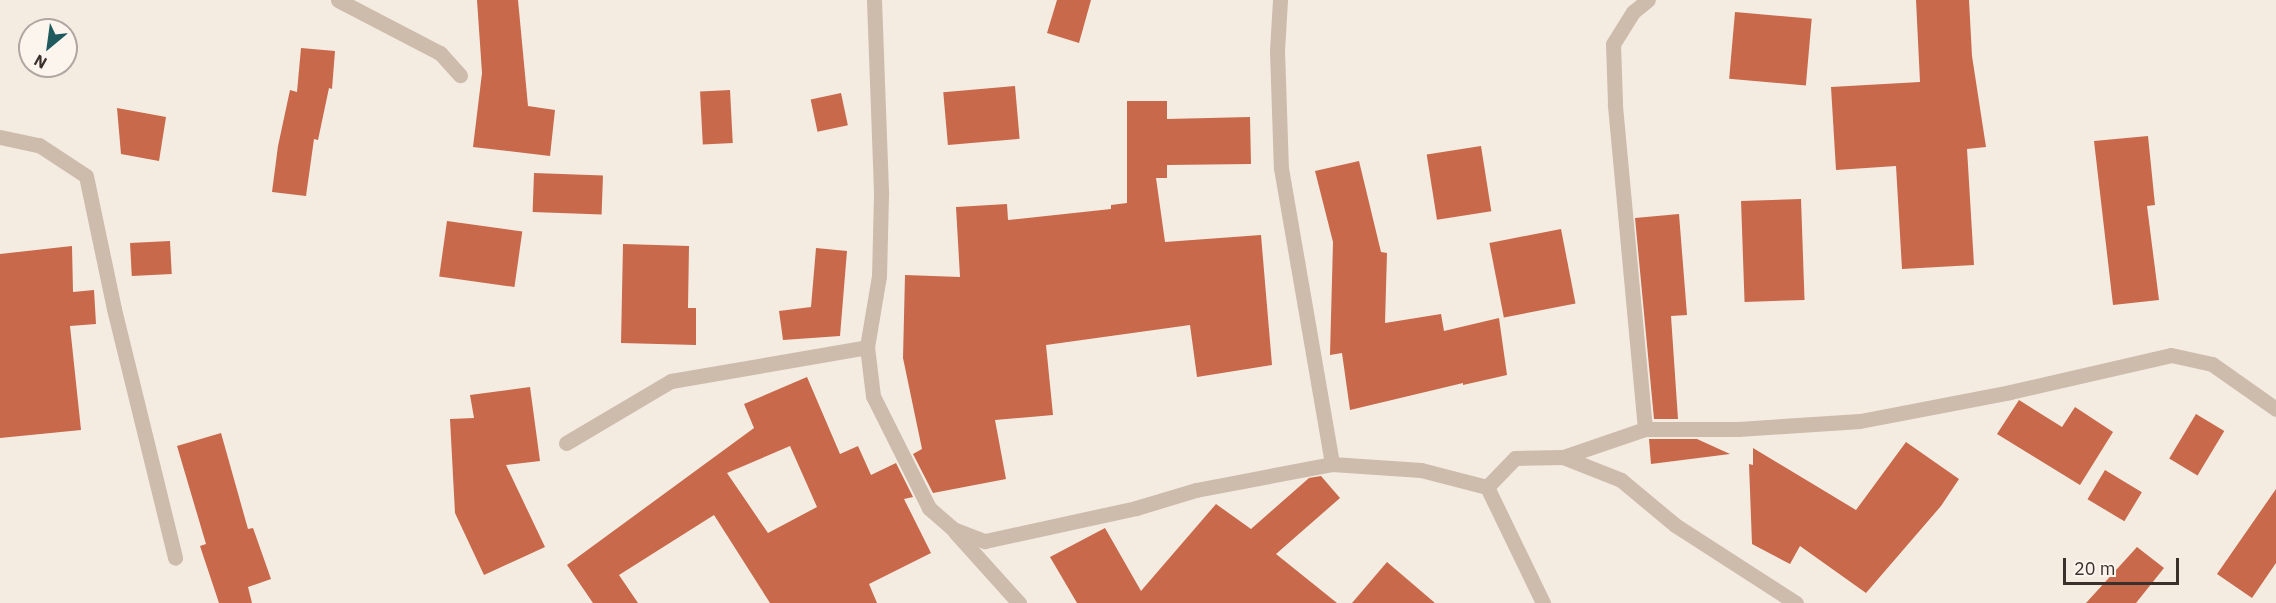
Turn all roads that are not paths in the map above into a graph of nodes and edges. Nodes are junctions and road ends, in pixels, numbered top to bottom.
1 (339, 0) edge
2 (874, 0) edge
3 (1280, 0) edge
4 (1648, 0) edge
5 (460, 75) dead end
6 (0, 137) edge
7 (867, 347) junction
8 (2276, 409) edge
9 (1645, 429) junction
10 (566, 443) dead end
11 (1563, 457) junction
12 (1332, 464) junction
13 (1487, 488) junction
14 (953, 529) junction
15 (175, 558) dead end
16 (1019, 603) edge
17 (1543, 603) edge
18 (1796, 603) edge

1 - 5 street
2 - 7 street
3 - 12 street
4 - 9 street
6 - 15 street
7 - 10 street
7 - 14 street
8 - 9 street
9 - 11 street
11 - 13 street
11 - 18 street
12 - 13 street
12 - 14 street
13 - 17 street
14 - 16 street

